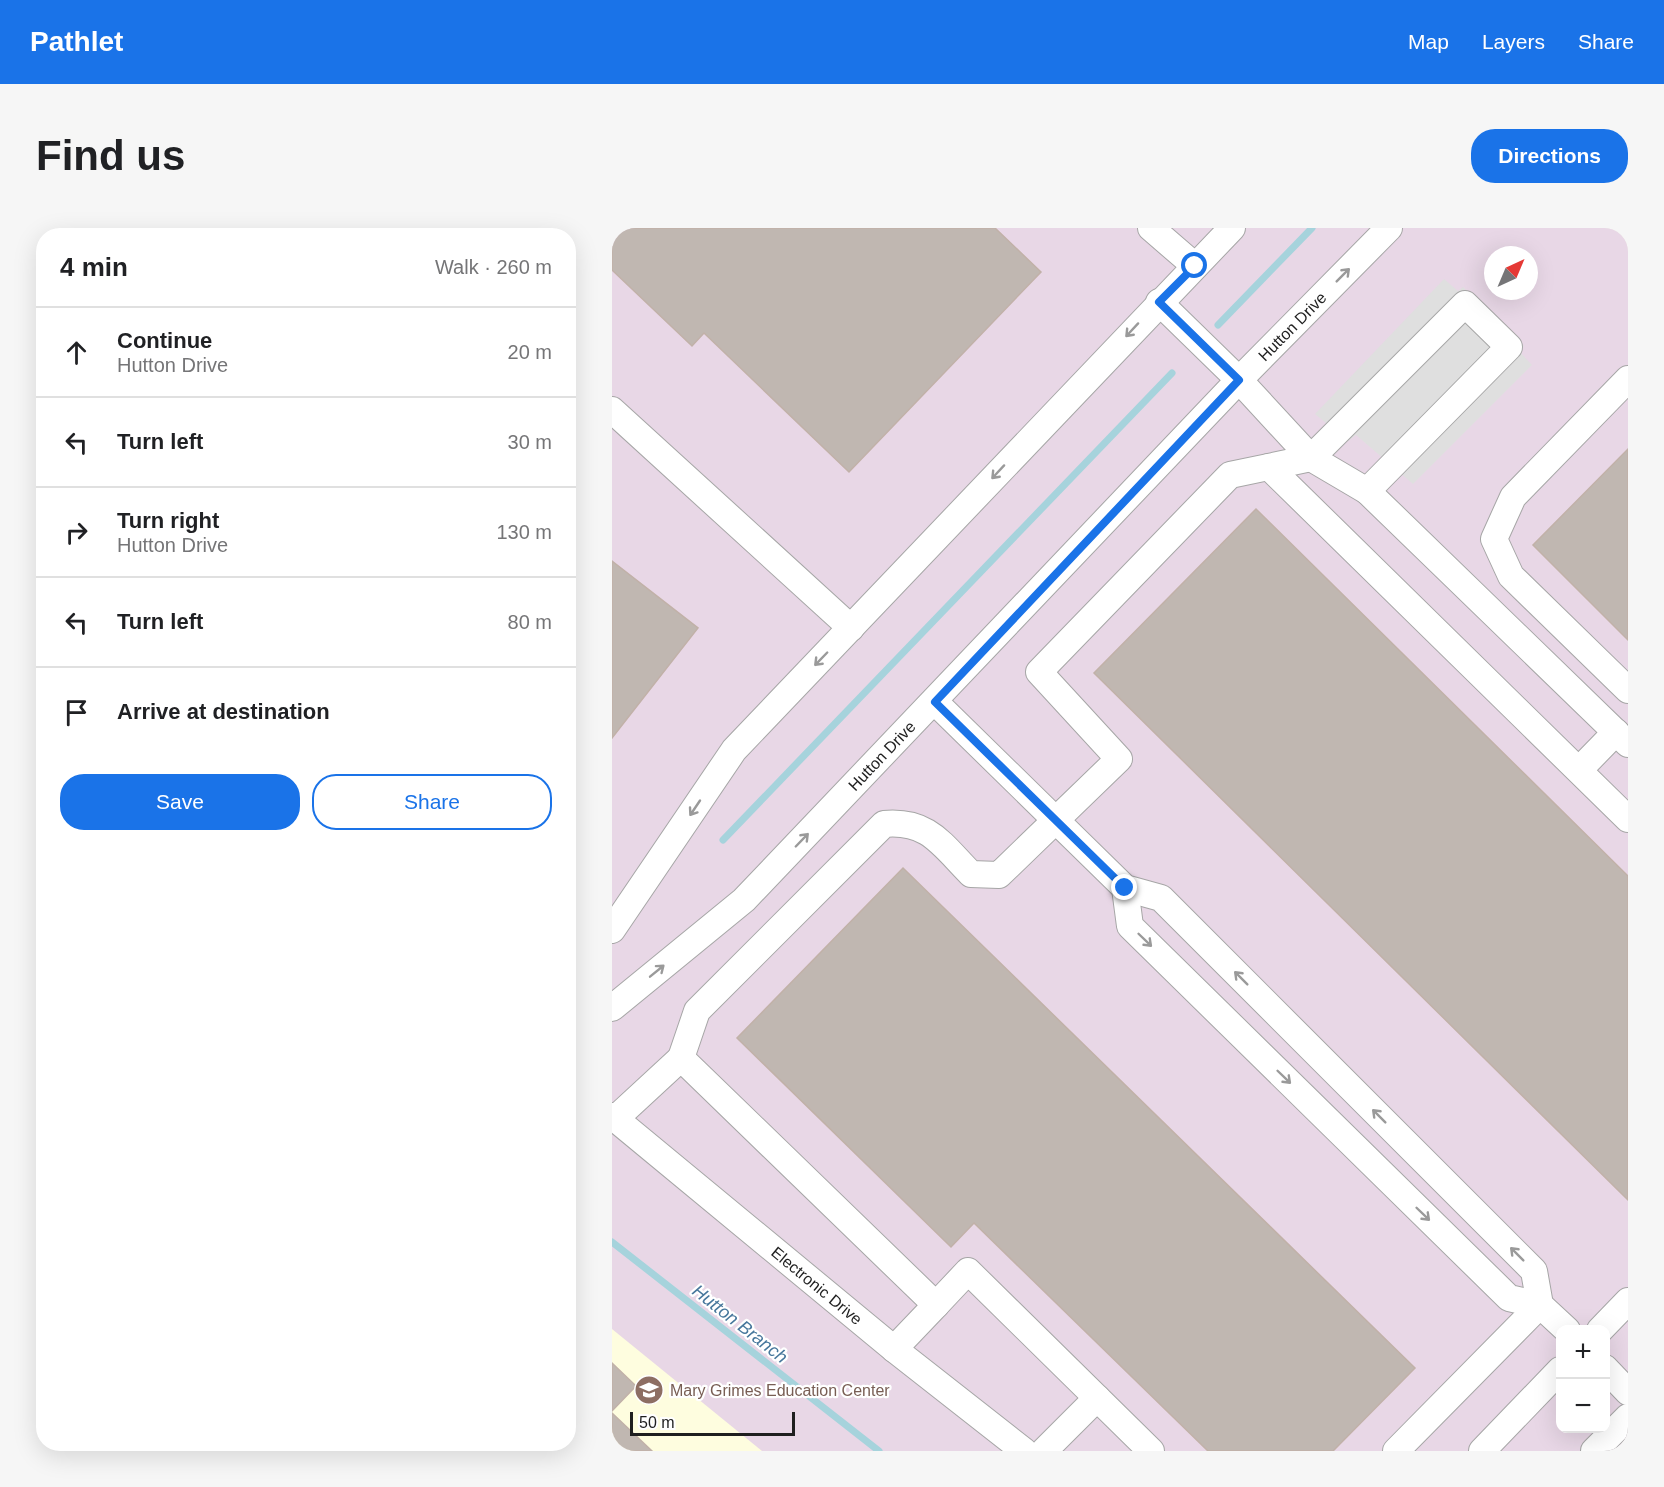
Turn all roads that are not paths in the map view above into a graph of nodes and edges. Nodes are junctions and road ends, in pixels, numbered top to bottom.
1 (1151, 228) edge
2 (1232, 228) edge
3 (1389, 228) edge
4 (1195, 266) junction
5 (1159, 302) junction
6 (1628, 379) edge
7 (1239, 380) junction
8 (612, 410) edge
9 (1311, 458) junction
10 (1269, 467) junction
11 (1367, 491) junction
12 (851, 628) junction
13 (1628, 690) edge
14 (935, 702) junction
15 (1622, 738) edge
16 (1578, 770) junction
17 (1628, 819) edge
18 (1055, 821) junction
19 (1125, 888) junction
20 (612, 930) edge
21 (612, 1008) edge
22 (681, 1058) junction
23 (614, 1117) edge
24 (1628, 1301) edge
25 (936, 1305) junction
26 (1540, 1305) junction
27 (1562, 1325) edge
28 (1604, 1325) edge
29 (894, 1349) junction
30 (1610, 1373) edge
31 (1556, 1374) edge
32 (1628, 1392) edge
33 (1097, 1398) junction
34 (1628, 1417) edge
35 (1024, 1451) edge
36 (1044, 1451) edge
37 (1151, 1451) edge
38 (1396, 1451) edge
39 (1482, 1451) edge
40 (1594, 1451) edge

1 - 4 street
2 - 4 street
7 -> 3 street, Hutton Drive
4 - 5 street
5 - 7 street
5 -> 12 street
6 - 13 street
7 - 9 street
7 - 14 street, Hutton Drive
8 - 12 street
9 - 10 street
9 - 11 street
9 - 11 street
10 - 16 street
10 - 18 street
11 - 15 street
12 -> 20 street
14 - 18 street
21 -> 14 street, Hutton Drive
15 - 16 street
16 - 17 street
18 - 19 street
18 - 22 street
26 -> 19 street
19 -> 26 street
22 - 23 street
22 - 25 street
23 - 29 street, Electronic Drive
24 - 28 street
25 - 29 street
25 - 33 street
26 - 27 street
26 - 38 street
29 - 35 street, Electronic Drive
30 - 32 street
31 - 39 street
33 - 36 street
33 - 37 street
34 - 40 street

